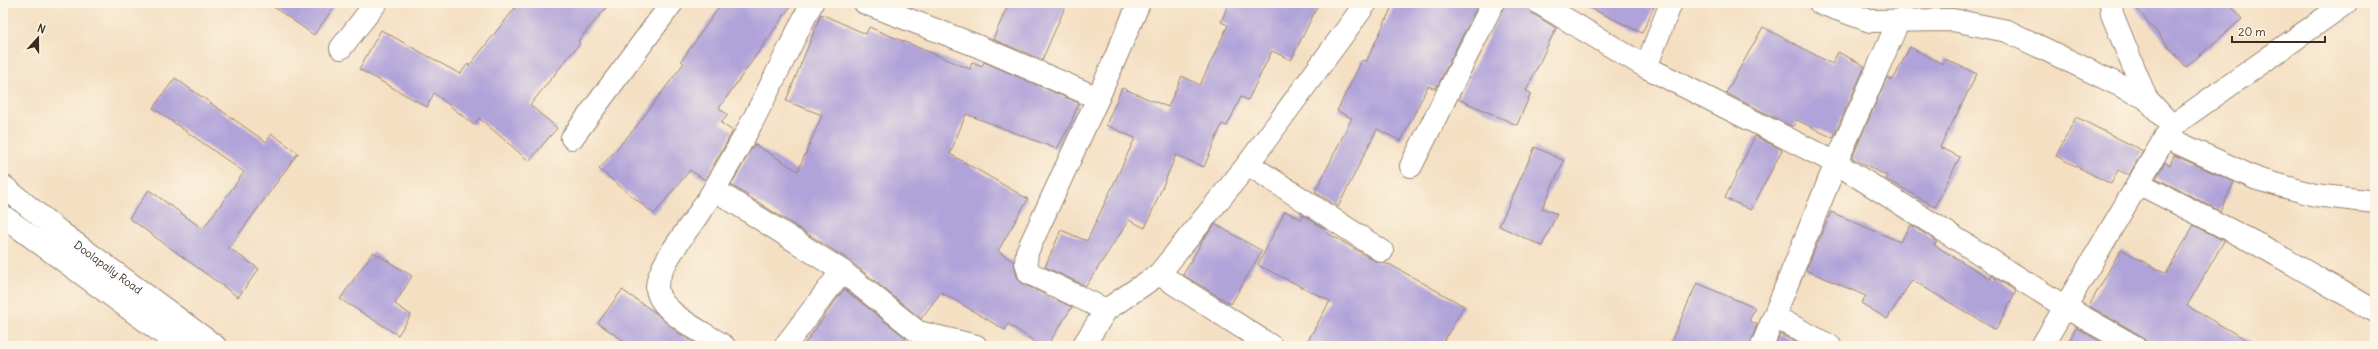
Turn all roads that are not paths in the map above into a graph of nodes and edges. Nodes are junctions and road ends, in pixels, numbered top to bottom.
1 (376, 3) edge
2 (672, 3) edge
3 (812, 3) edge
4 (865, 3) edge
5 (1139, 3) edge
6 (1366, 3) edge
7 (1493, 3) edge
8 (1539, 3) edge
9 (1671, 3) edge
10 (1820, 3) edge
11 (2111, 3) edge
12 (2346, 3) edge
13 (1899, 20) junction
14 (341, 48) dead end
15 (1646, 67) junction
16 (1098, 98) junction
17 (2146, 98) junction
18 (2168, 131) junction
19 (572, 138) dead end
20 (1836, 163) junction
21 (1248, 164) junction
22 (1412, 166) dead end
23 (2138, 183) junction
24 (3, 186) edge
25 (715, 190) junction
26 (2375, 202) edge
27 (3, 216) edge
28 (1382, 251) dead end
29 (842, 271) junction
30 (1159, 274) junction
31 (2065, 307) junction
32 (1106, 310) junction
33 (2375, 311) edge
34 (1775, 317) junction
35 (180, 346) edge
36 (215, 346) edge
37 (724, 346) edge
38 (785, 346) edge
39 (976, 346) edge
40 (1083, 346) edge
41 (1271, 346) edge
42 (1762, 346) edge
43 (1830, 346) edge
44 (2042, 346) edge
45 (2134, 346) edge

1 - 14 street
2 - 19 street
3 - 25 street
4 - 16 street
5 - 16 street
6 - 21 street
7 - 22 street
8 - 15 street
9 - 15 street
10 - 13 street
11 - 17 street
12 - 18 street
13 - 17 street
13 - 20 street
15 - 20 street
16 - 32 street
17 - 18 street
18 - 23 street
18 - 26 street
20 - 31 street
20 - 34 street
21 - 28 street
21 - 30 street
23 - 31 street
23 - 33 street
24 - 36 street, Doolapally Road
25 - 29 street
25 - 37 street
27 - 35 street, Doolapally Road
29 - 38 street
29 - 39 street
30 - 32 street
30 - 41 street
31 - 44 street
31 - 45 street
32 - 40 street
34 - 42 street
34 - 43 street

